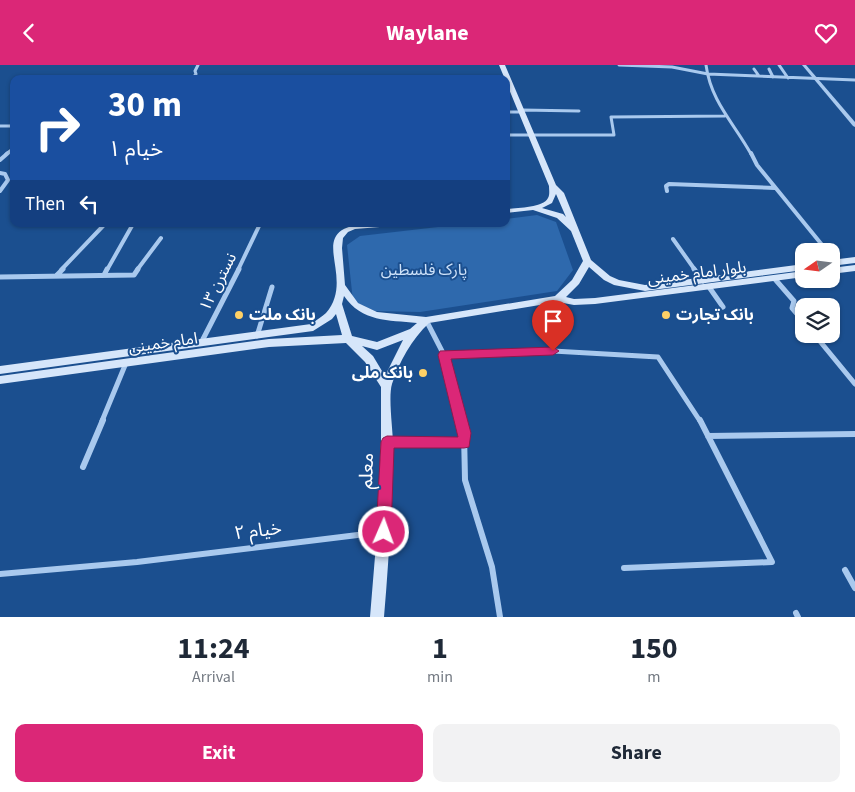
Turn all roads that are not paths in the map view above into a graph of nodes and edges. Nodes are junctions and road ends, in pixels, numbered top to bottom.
1 (619, 65) edge
2 (706, 65) edge
3 (779, 65) edge
4 (804, 65) edge
5 (675, 66) edge
6 (754, 69) dead end
7 (768, 69) dead end
8 (708, 73) junction
9 (759, 77) junction
10 (774, 77) junction
11 (788, 78) junction
12 (816, 79) junction
13 (855, 80) edge
14 (510, 83) edge
15 (522, 111) junction
16 (580, 111) dead end
17 (510, 112) edge
18 (725, 117) junction
19 (855, 125) edge
20 (510, 135) edge
21 (532, 135) junction
22 (10, 151) edge
23 (0, 161) edge
24 (2, 173) edge
25 (553, 186) junction
26 (774, 188) junction
27 (0, 191) edge
28 (667, 191) dead end
29 (533, 208) junction
30 (510, 211) edge
31 (102, 227) edge
32 (131, 227) edge
33 (259, 227) edge
34 (363, 227) edge
35 (576, 231) junction
36 (161, 238) dead end
37 (673, 239) dead end
38 (820, 243) edge
39 (855, 260) edge
40 (587, 261) junction
41 (840, 262) edge
42 (840, 265) edge
43 (855, 268) edge
44 (795, 269) edge
45 (57, 275) junction
46 (104, 275) junction
47 (795, 276) edge
48 (0, 277) edge
49 (774, 278) junction
50 (706, 284) junction
51 (272, 287) dead end
52 (342, 287) junction
53 (558, 299) junction
54 (337, 303) junction
55 (723, 307) dead end
56 (795, 312) edge
57 (426, 320) junction
58 (413, 332) junction
59 (257, 336) junction
60 (348, 339) junction
61 (821, 343) edge
62 (200, 344) junction
63 (444, 355) junction
64 (126, 363) junction
65 (0, 371) edge
66 (0, 380) edge
67 (855, 384) edge
68 (386, 387) junction
69 (855, 434) edge
70 (708, 436) junction
71 (387, 442) junction
72 (464, 443) junction
73 (83, 467) dead end
74 (384, 532) junction
75 (624, 569) dead end
76 (845, 570) dead end
77 (0, 574) edge
78 (855, 588) edge
79 (377, 617) edge
80 (500, 617) edge

1 - 5 street
2 - 8 street
3 - 11 street
4 - 12 street
5 - 8 street
6 - 9 street
7 - 10 street
8 - 9 street
8 - 18 street
9 - 10 street
10 - 11 street
11 - 12 street
12 - 13 street
12 - 19 street
14 - 15 main road
15 - 16 street
15 - 17 street
15 - 21 main road
18 - 21 street
18 - 26 street
20 - 21 street
21 - 25 main road
22 - 23 street
24 - 27 street
25 - 29 main road
25 - 35 main road
26 - 28 street
26 - 38 street
29 - 30 main road
29 - 35 main road
31 - 45 street
32 - 46 street
33 - 62 street, نسترن ۱۳
34 - 52 main road
35 - 40 main road
36 - 46 street
37 - 50 street
39 - 41 main road
40 - 50 main road, بلوار امام خمینی
40 - 53 main road
42 - 43 main road
44 - 50 main road, بلوار امام خمینی
45 - 46 street
45 - 48 street
47 - 49 main road, بلوار امام خمینی
49 - 50 main road, بلوار امام خمینی
49 - 56 street
50 - 53 main road, بلوار امام خمینی
50 - 55 street
51 - 59 street
52 - 54 main road
52 - 57 main road, بلوار امام خمینی
53 - 57 main road, بلوار امام خمینی
54 - 59 main road, امام خمینی
54 - 60 main road
57 - 58 main road
57 - 63 street
58 - 60 main road, امام خمینی
58 - 68 main road
59 - 62 main road, امام خمینی
60 - 64 main road, امام خمینی
60 - 68 main road
61 - 67 street
62 - 65 main road, امام خمینی
63 - 70 street
63 - 72 street
64 - 66 main road, امام خمینی
64 - 73 street
68 - 71 main road, معلم
69 - 70 street
70 - 75 street
71 - 72 street
71 - 74 main road, معلم
72 - 80 street
74 - 77 street, خیام ۲
74 - 79 main road, معلم
76 - 78 street

